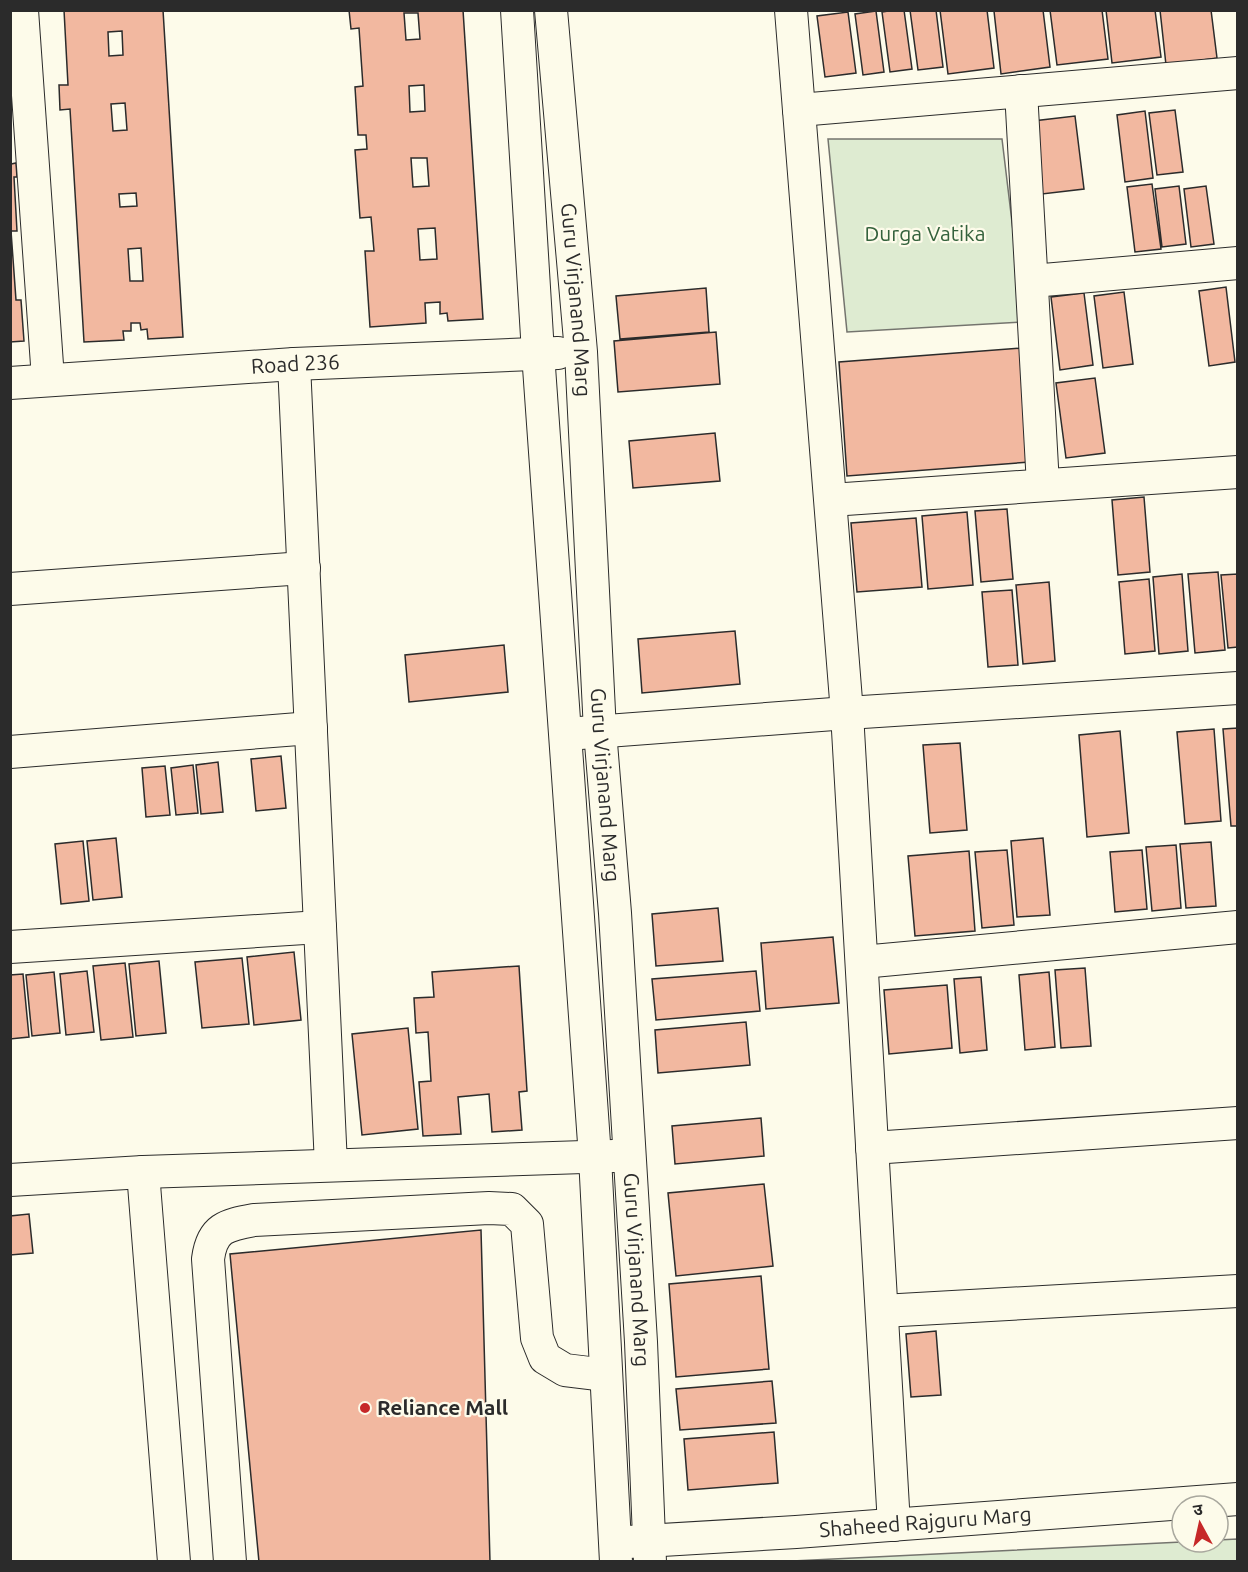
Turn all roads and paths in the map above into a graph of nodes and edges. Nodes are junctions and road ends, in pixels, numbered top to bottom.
1 (22, 10) edge
2 (517, 10) edge
3 (551, 10) edge
4 (791, 10) edge
5 (1238, 73) edge
6 (1021, 91) junction
7 (799, 110) junction
8 (1238, 263) edge
9 (1032, 281) junction
10 (581, 352) junction
11 (538, 353) junction
12 (294, 364) junction
13 (48, 380) junction
14 (10, 383) edge
15 (1238, 472) edge
16 (1043, 486) junction
17 (831, 500) junction
18 (304, 568) junction
19 (10, 589) edge
20 (1238, 688) edge
21 (848, 713) junction
22 (311, 728) junction
23 (600, 731) junction
24 (564, 734) junction
25 (10, 752) edge
26 (320, 927) junction
27 (1238, 927) edge
28 (10, 947) edge
29 (862, 962) junction
30 (1238, 1123) edge
31 (872, 1148) junction
32 (630, 1155) junction
33 (595, 1157) junction
34 (331, 1165) junction
35 (143, 1172) junction
36 (10, 1180) edge
37 (1238, 1291) edge
38 (882, 1311) junction
39 (606, 1375) junction
40 (1238, 1499) edge
41 (894, 1525) junction
42 (649, 1551) edge
43 (615, 1552) edge
44 (174, 1562) edge
45 (230, 1562) edge

1 - 13 street
2 - 11 street, Guru Virjanand Marg
3 - 10 street, Guru Virjanand Marg
4 - 7 street
5 - 6 street
6 - 7 street
6 - 9 street
7 - 17 street
8 - 9 street
9 - 16 street
10 - 11 street, Road 236
10 - 23 street, Guru Virjanand Marg
11 - 12 street, Road 236
11 - 24 street, Guru Virjanand Marg
12 - 13 street, Road 236
12 - 18 street
13 - 14 street, Road 236
15 - 16 street
16 - 17 street
17 - 21 street
18 - 19 street
18 - 22 street
20 - 21 street
21 - 23 street
21 - 29 street
22 - 25 street
22 - 26 street
23 - 24 street
23 - 32 street, Guru Virjanand Marg
24 - 33 street, Guru Virjanand Marg
26 - 28 street
26 - 34 street
27 - 29 street
29 - 31 street
30 - 31 street
31 - 38 street
32 - 33 street
32 - 42 street, Guru Virjanand Marg
33 - 34 street
33 - 39 street, Guru Virjanand Marg
34 - 35 street
35 - 36 street
35 - 44 street
37 - 38 street
38 - 41 street
39 - 43 street, Guru Virjanand Marg
39 - 45 street
40 - 41 street, Shaheed Rajguru Marg
41 - 42 street, Shaheed Rajguru Marg
42 - 43 street, Shaheed Rajguru Marg

